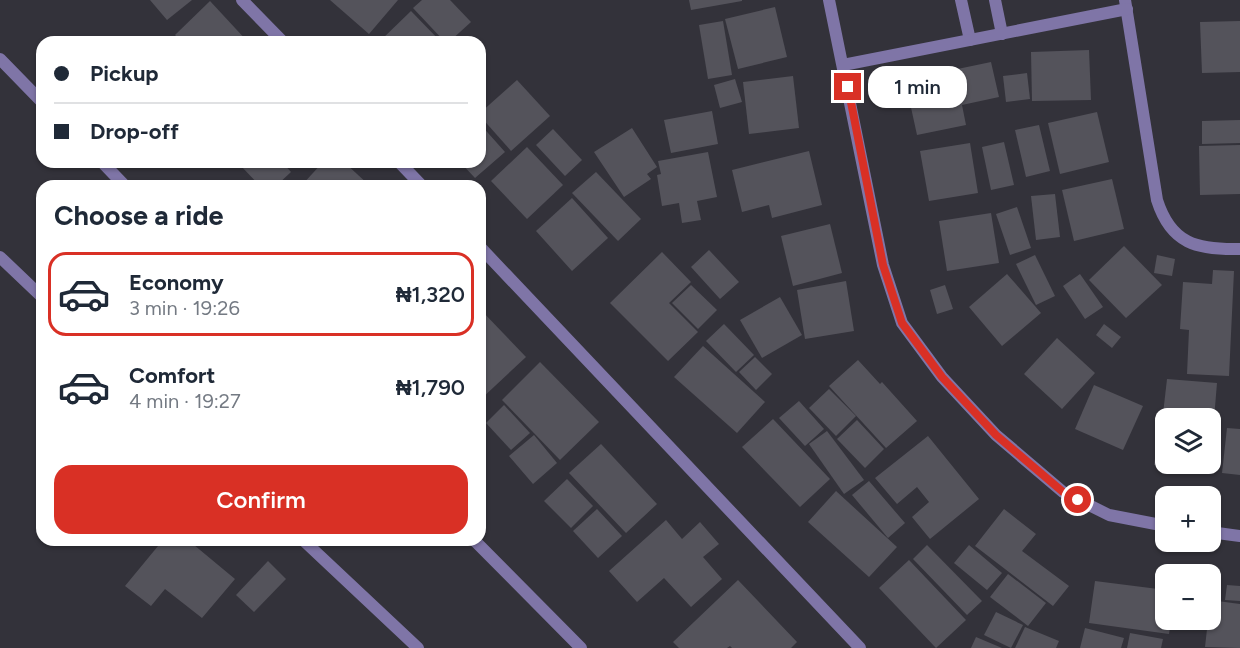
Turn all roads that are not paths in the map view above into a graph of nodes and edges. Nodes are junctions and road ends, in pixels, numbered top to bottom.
1 (242, 0) edge
2 (829, 0) edge
3 (961, 0) edge
4 (994, 0) edge
5 (1126, 5) edge
6 (1002, 34) junction
7 (277, 36) edge
8 (970, 40) junction
9 (0, 59) edge
10 (843, 65) junction
11 (36, 96) edge
12 (108, 168) edge
13 (405, 168) edge
14 (119, 180) edge
15 (416, 180) edge
16 (1240, 249) edge
17 (486, 253) edge
18 (0, 257) edge
19 (36, 291) edge
20 (1155, 524) edge
21 (1221, 533) edge
22 (1240, 536) edge
23 (309, 546) edge
24 (480, 546) edge
25 (418, 648) edge
26 (581, 648) edge
27 (860, 648) edge

1 - 7 street
2 - 10 street
3 - 8 street
4 - 6 street
5 - 6 street
5 - 16 street
6 - 8 street
8 - 10 street
9 - 11 street
10 - 20 street
12 - 14 street
13 - 15 street
17 - 27 street
18 - 19 street
21 - 22 street
23 - 25 street
24 - 26 street

